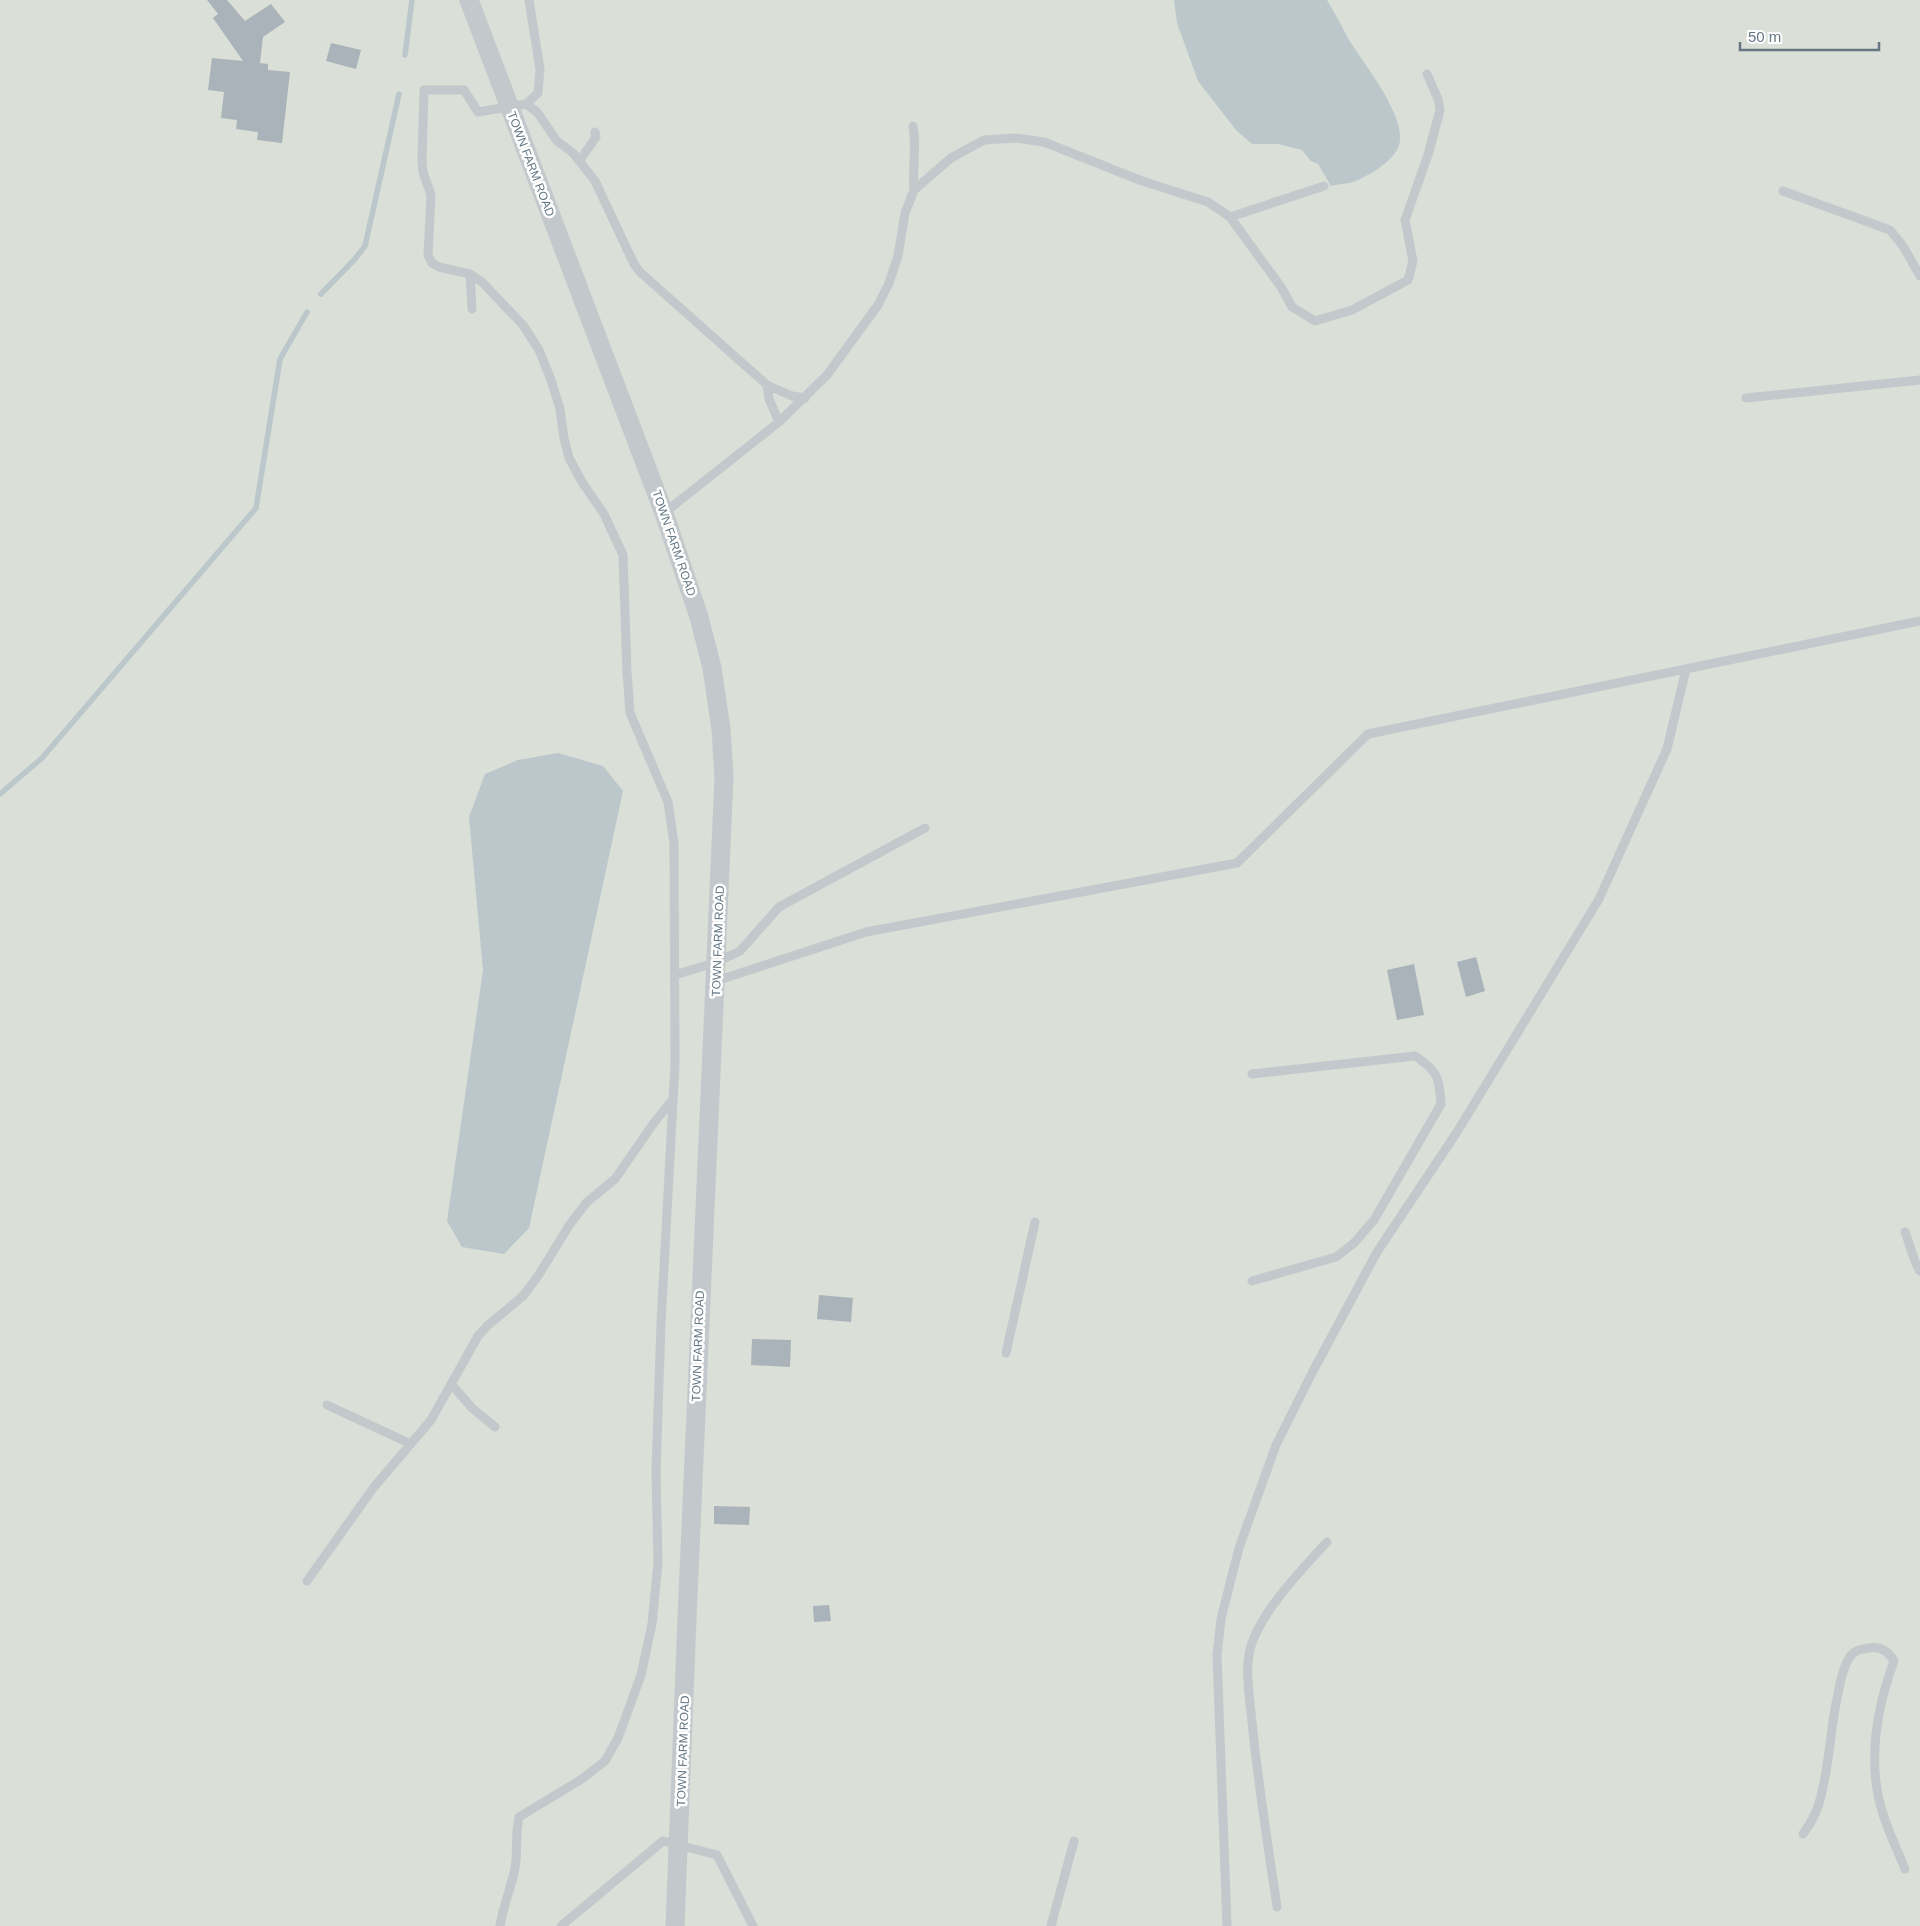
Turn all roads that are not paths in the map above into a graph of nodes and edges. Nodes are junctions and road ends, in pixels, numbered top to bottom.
1 (469, 0) edge
2 (530, 0) edge
3 (1427, 74) dead end
4 (518, 106) junction
5 (913, 126) dead end
6 (595, 132) dead end
7 (580, 160) junction
8 (1324, 186) dead end
9 (914, 190) junction
10 (1783, 192) dead end
11 (1230, 217) junction
12 (470, 274) junction
13 (1920, 276) edge
14 (472, 309) dead end
15 (1920, 380) edge
16 (767, 385) junction
17 (806, 398) junction
18 (1746, 398) dead end
19 (779, 422) junction
20 (664, 513) junction
21 (1920, 622) edge
22 (1686, 669) junction
23 (925, 828) dead end
24 (717, 962) junction
25 (675, 975) junction
26 (716, 981) junction
27 (1252, 1074) dead end
28 (673, 1098) junction
29 (1035, 1222) dead end
30 (1905, 1232) dead end
31 (1920, 1271) edge
32 (1252, 1281) dead end
33 (1006, 1353) dead end
34 (452, 1385) junction
35 (327, 1405) dead end
36 (495, 1427) dead end
37 (411, 1444) junction
38 (1327, 1542) dead end
39 (307, 1581) dead end
40 (1804, 1834) dead end
41 (1074, 1841) dead end
42 (680, 1846) junction
43 (1905, 1869) dead end
44 (1277, 1907) dead end
45 (500, 1926) edge
46 (561, 1926) edge
47 (676, 1926) edge
48 (753, 1926) edge
49 (1052, 1926) edge
50 (1227, 1926) edge

1 - 4 street, TOWN FARM ROAD
2 - 4 lane
3 - 11 lane
4 - 7 lane
4 - 12 lane
4 - 20 street, TOWN FARM ROAD
5 - 9 lane
6 - 7 lane
7 - 16 lane
8 - 11 lane
9 - 11 lane
9 - 17 lane
10 - 13 lane
12 - 14 lane
12 - 25 lane
15 - 18 lane
16 - 17 lane
16 - 19 lane
17 - 19 lane
19 - 20 lane
20 - 24 street, TOWN FARM ROAD
21 - 22 lane
22 - 26 lane
22 - 50 lane
23 - 24 lane
24 - 25 lane
24 - 26 street, TOWN FARM ROAD
25 - 28 lane
26 - 42 street, TOWN FARM ROAD
27 - 32 lane
28 - 34 lane
28 - 45 lane
29 - 33 lane
30 - 31 lane
34 - 36 lane
34 - 37 lane
35 - 37 lane
37 - 39 lane
38 - 44 lane
40 - 43 lane
41 - 49 lane
42 - 46 lane
42 - 47 street, TOWN FARM ROAD
42 - 48 lane

